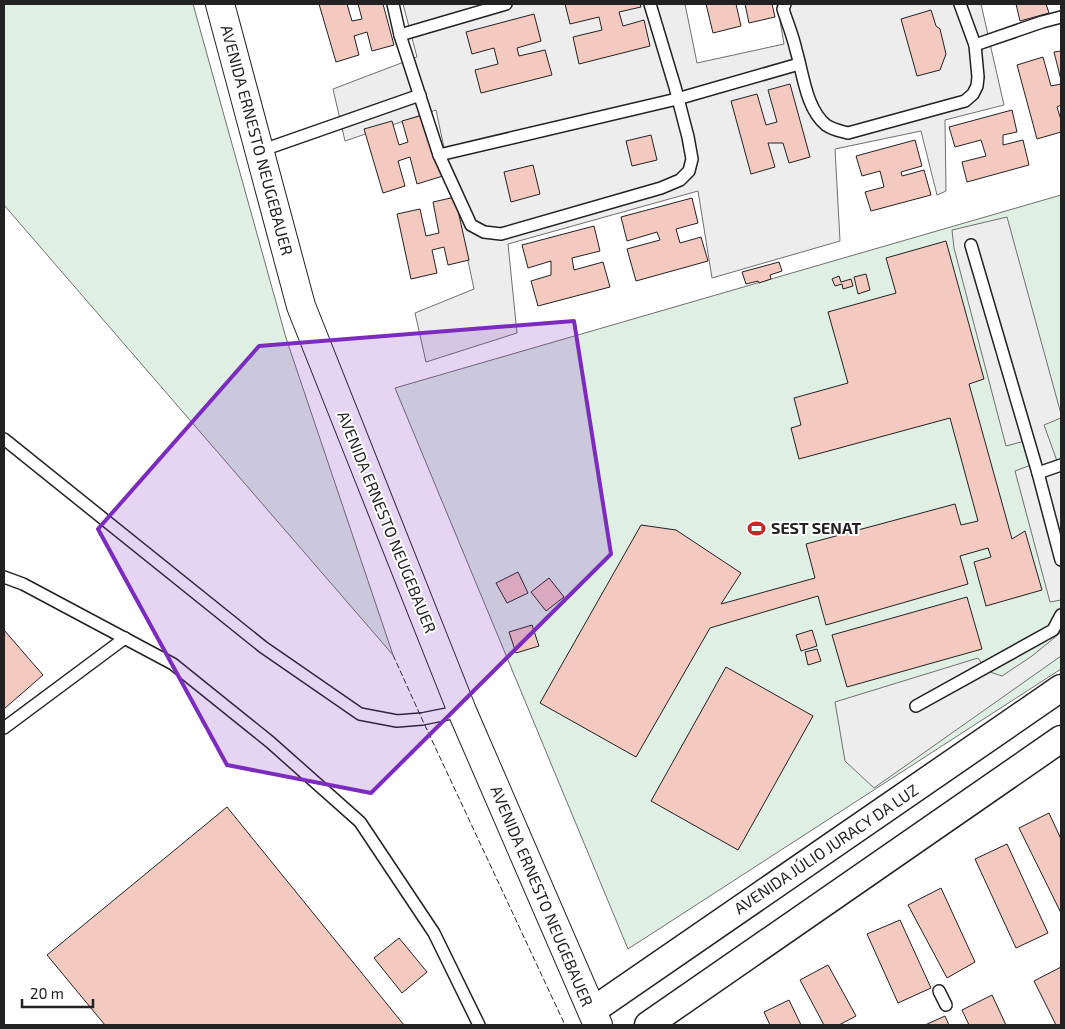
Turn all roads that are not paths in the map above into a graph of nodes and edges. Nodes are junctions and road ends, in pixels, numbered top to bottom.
1 (220, 4) edge
2 (393, 4) edge
3 (506, 4) edge
4 (650, 4) edge
5 (784, 4) edge
6 (960, 4) edge
7 (1061, 17) edge
8 (400, 35) junction
9 (975, 45) junction
10 (800, 64) junction
11 (420, 96) junction
12 (677, 99) junction
13 (260, 151) junction
14 (439, 155) junction
15 (971, 245) dead end
16 (4, 439) edge
17 (1061, 465) edge
18 (1038, 473) junction
19 (1061, 560) edge
20 (4, 577) edge
21 (1061, 615) edge
22 (125, 638) junction
23 (1061, 688) edge
24 (916, 706) dead end
25 (462, 711) junction
26 (4, 728) edge
27 (1061, 739) edge
28 (939, 991) dead end
29 (946, 1005) dead end
30 (595, 1018) edge
31 (479, 1025) edge
32 (648, 1025) edge

1 - 13 main road, AVENIDA ERNESTO NEUGEBAUER
2 - 8 lane
3 - 8 lane
4 - 12 lane
5 - 10 lane
6 - 9 lane
7 - 9 lane
8 - 11 lane
9 - 10 lane
10 - 12 lane
11 - 13 lane
11 - 14 lane
12 - 14 lane
12 - 14 lane
13 - 25 main road, AVENIDA ERNESTO NEUGEBAUER
15 - 18 lane
16 - 25 lane
17 - 18 lane
18 - 19 lane
20 - 22 lane
21 - 24 lane
22 - 26 lane
22 - 31 lane
23 - 30 street, AVENIDA JÚLIO JURACY DA LUZ
25 - 30 main road, AVENIDA ERNESTO NEUGEBAUER
27 - 32 street
28 - 29 lane

